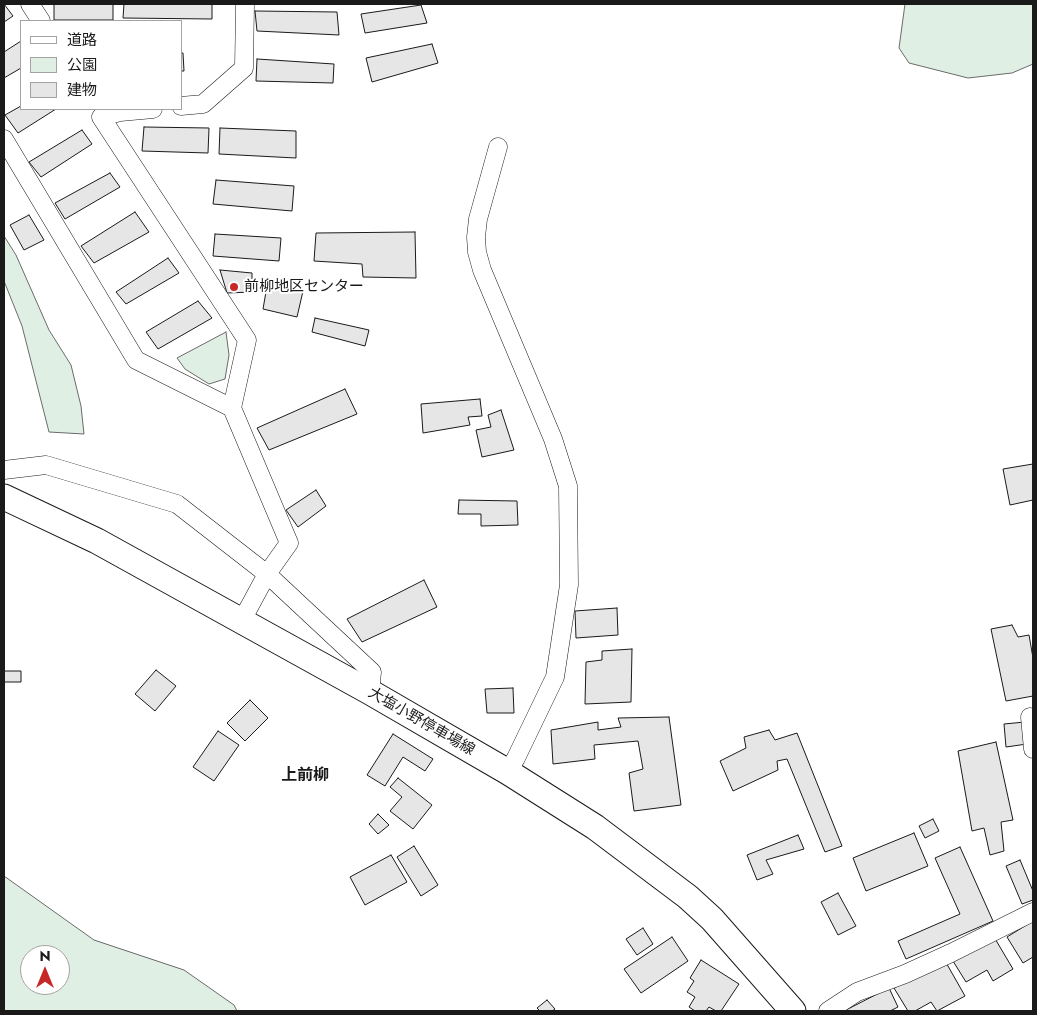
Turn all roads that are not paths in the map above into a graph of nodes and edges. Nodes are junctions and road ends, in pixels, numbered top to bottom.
1 (30, 4) edge
2 (245, 4) edge
3 (40, 20) edge
4 (182, 106) edge
5 (142, 110) edge
6 (98, 113) edge
7 (4, 139) edge
8 (498, 147) dead end
9 (232, 408) junction
10 (4, 470) edge
11 (4, 497) edge
12 (267, 574) junction
13 (242, 622) junction
14 (370, 692) junction
15 (1030, 717) dead end
16 (1033, 749) edge
17 (508, 772) junction
18 (1033, 912) edge
19 (793, 1011) edge
20 (828, 1011) edge

1 - 3 street
2 - 4 street
5 - 6 street
6 - 9 street
7 - 9 street
8 - 17 street
9 - 12 street
10 - 12 street
11 - 13 main road, 大塩小野停車場線
12 - 13 street
12 - 14 street
13 - 14 main road, 大塩小野停車場線
14 - 17 main road, 大塩小野停車場線
15 - 16 street
17 - 19 main road, 大塩小野停車場線
18 - 20 street

